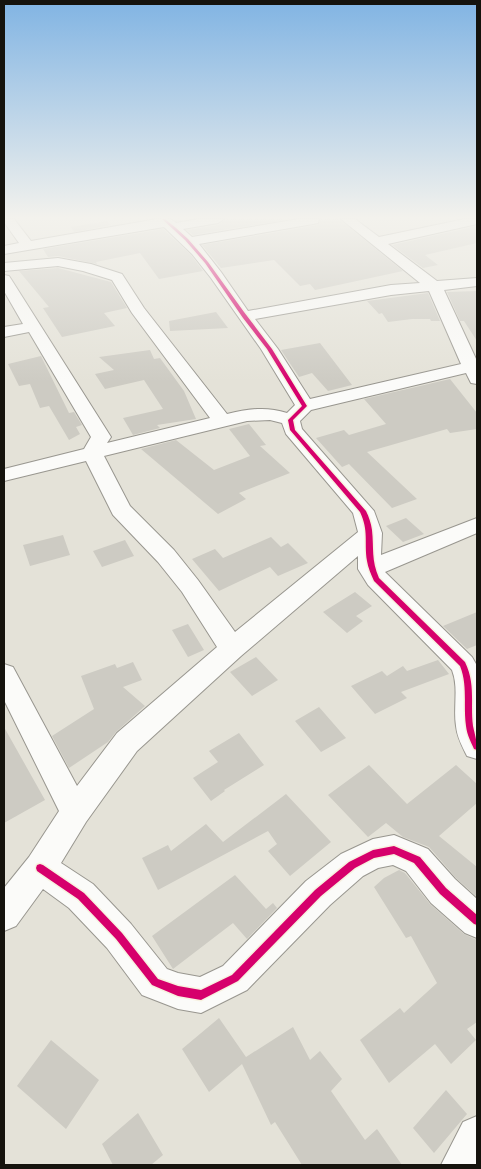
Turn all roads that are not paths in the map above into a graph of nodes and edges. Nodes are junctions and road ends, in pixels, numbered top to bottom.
1 (106, 274) edge
2 (215, 274) edge
3 (418, 274) edge
4 (4, 279) edge
5 (477, 282) edge
6 (435, 287) junction
7 (244, 316) junction
8 (32, 327) junction
9 (4, 332) edge
10 (475, 372) edge
11 (305, 406) junction
12 (290, 420) junction
13 (222, 421) junction
14 (92, 453) junction
15 (4, 475) edge
16 (477, 525) edge
17 (370, 533) junction
18 (370, 569) junction
19 (232, 649) junction
20 (4, 674) edge
21 (477, 747) edge
22 (74, 812) junction
23 (40, 868) junction
24 (4, 914) edge
25 (477, 921) edge
26 (477, 1136) edge
27 (461, 1165) edge

1 - 13 street
2 - 7 street
3 - 6 street
4 - 8 street
5 - 6 street
6 - 7 street
6 - 10 street
7 - 11 street
8 - 9 street
8 - 14 street
10 - 11 street
11 - 12 street
12 - 13 street
12 - 17 street
13 - 14 street
14 - 15 street
14 - 19 street
16 - 18 street
17 - 18 street
17 - 19 street
18 - 21 street
19 - 22 street
20 - 22 street
22 - 23 street
23 - 24 street
23 - 25 street
26 - 27 street

